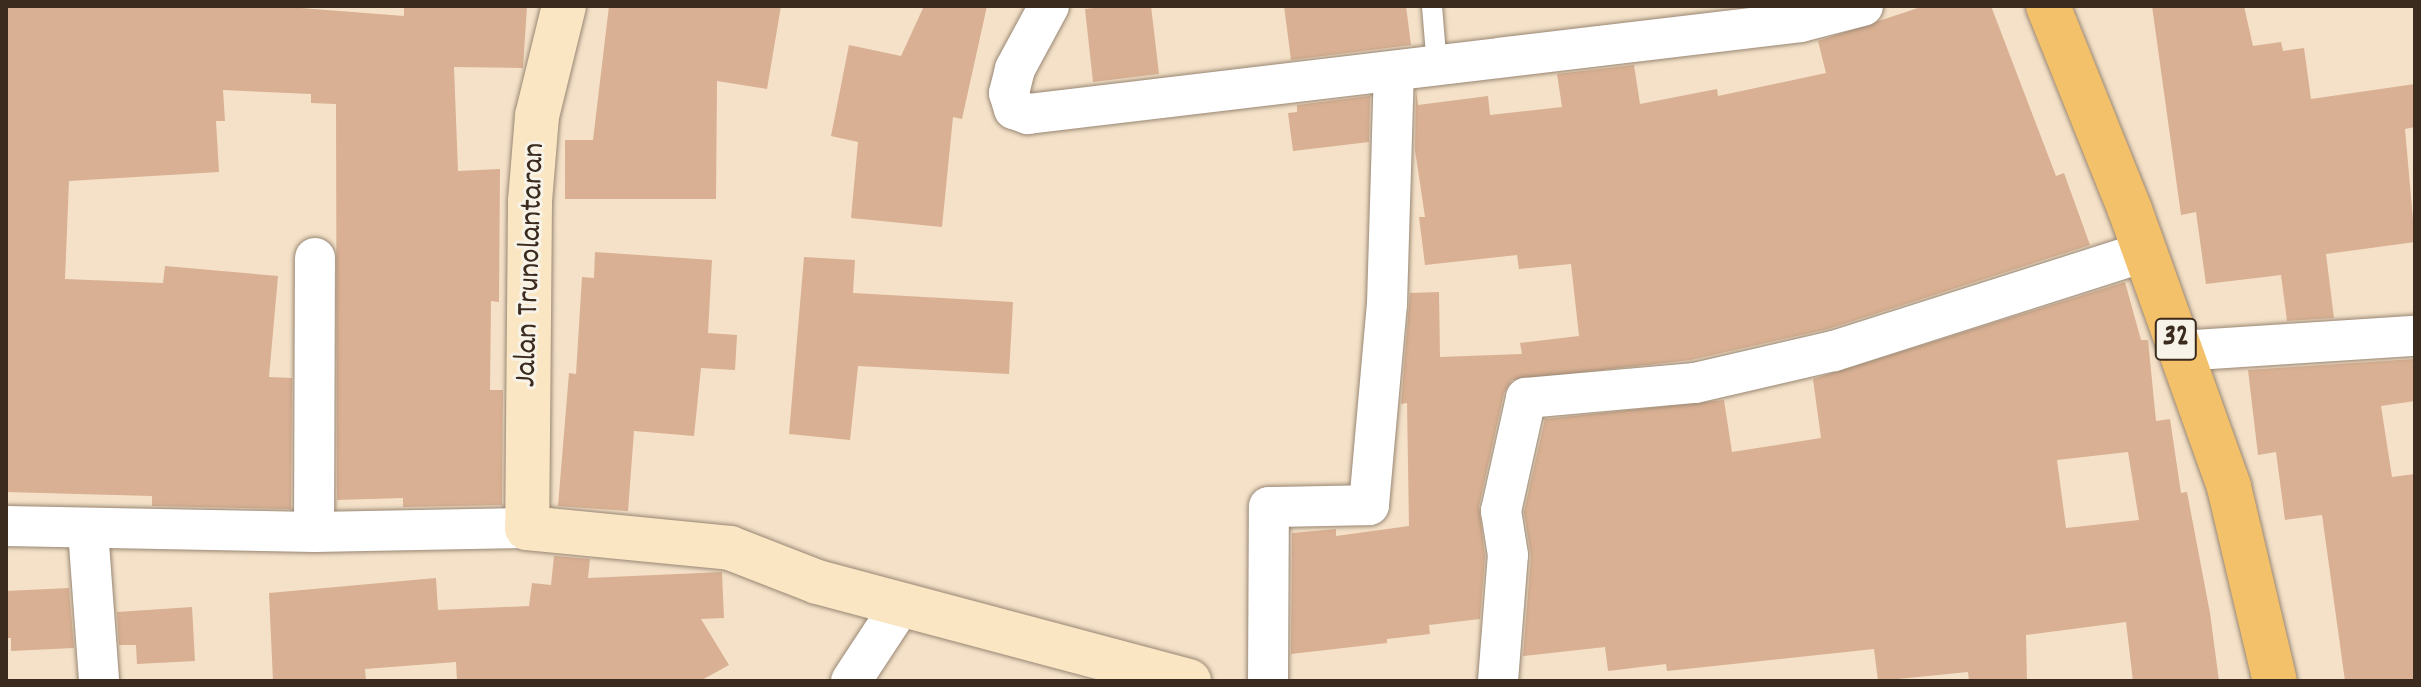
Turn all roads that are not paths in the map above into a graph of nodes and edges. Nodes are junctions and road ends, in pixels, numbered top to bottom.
1 (564, 6) edge
2 (1049, 6) edge
3 (1432, 6) edge
4 (1863, 6) edge
5 (2048, 6) edge
6 (1437, 67) junction
7 (1394, 73) junction
8 (2145, 252) junction
9 (315, 258) dead end
10 (2415, 336) edge
11 (2180, 351) junction
12 (6, 526) edge
13 (527, 528) junction
14 (88, 530) junction
15 (314, 532) junction
16 (901, 605) junction
17 (99, 681) edge
18 (851, 681) edge
19 (1189, 681) edge
20 (1268, 681) edge
21 (1498, 681) edge
22 (2275, 681) edge

1 - 13 street, Jalan Trunolantaran
2 - 7 street
3 - 6 lane
4 - 6 street
5 - 8 highway, 32
6 - 7 street
7 - 20 street
8 - 11 highway, 32
8 - 21 street
9 - 15 street
10 - 11 street
11 - 22 highway, 32
12 - 14 street
13 - 15 street
13 - 16 street
14 - 15 street
14 - 17 street
16 - 18 street
16 - 19 street

